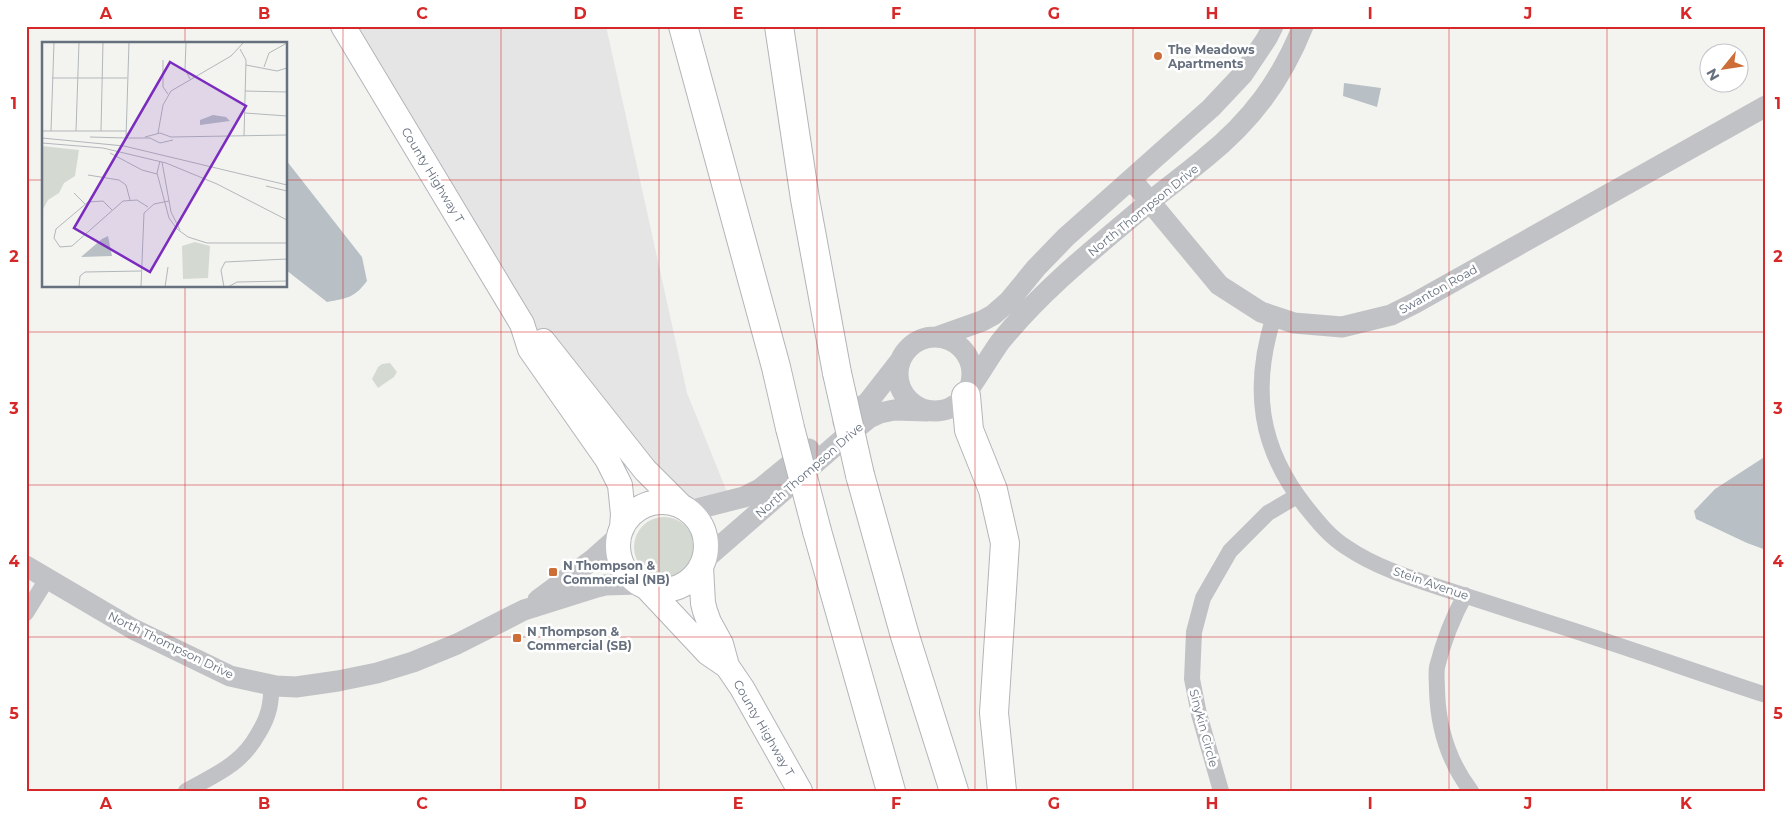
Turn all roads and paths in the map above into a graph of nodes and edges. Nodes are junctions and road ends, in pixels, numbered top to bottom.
1 (343, 26) edge
2 (683, 26) edge
3 (779, 26) edge
4 (1273, 26) edge
5 (1303, 26) edge
6 (1766, 106) edge
7 (1131, 179) junction
8 (1149, 202) junction
9 (1274, 316) junction
10 (522, 324) junction
11 (937, 337) junction
12 (900, 361) junction
13 (968, 391) junction
14 (927, 411) junction
15 (1297, 496) junction
16 (685, 508) junction
17 (620, 532) junction
18 (703, 564) junction
19 (26, 566) edge
20 (47, 579) junction
21 (644, 586) junction
22 (1464, 595) junction
23 (524, 610) junction
24 (26, 613) edge
25 (727, 666) junction
26 (272, 685) junction
27 (1766, 695) edge
28 (186, 791) edge
29 (800, 791) edge
30 (891, 791) edge
31 (954, 791) edge
32 (1002, 791) edge
33 (1221, 791) edge
34 (1471, 791) edge

1 - 10 main road, County Highway T
2 - 30 highway, bridge
3 - 31 highway, bridge
4 - 7 street
5 - 8 street, North Thompson Drive
6 - 9 street, Swanton Road
7 - 8 street, Swanton Road
7 - 11 street
8 - 9 street, Swanton Road
8 - 13 street, North Thompson Drive
9 - 15 street, Stein Avenue
10 - 16 main road, County Highway T
10 - 17 main road, County Highway T
11 - 12 street
11 - 13 street
12 - 14 street
12 - 16 street, North Thompson Drive
13 - 14 street
13 - 32 highway
14 - 18 street, North Thompson Drive
15 - 22 street, Stein Avenue
15 - 33 street, Sinykin Circle
16 - 17 main road
16 - 18 main road
17 - 21 main road
17 - 23 street, North Thompson Drive
18 - 21 main road
18 - 25 main road, County Highway T
19 - 20 street, North Thompson Drive
20 - 24 street
20 - 26 street, North Thompson Drive
21 - 23 street, North Thompson Drive
21 - 25 main road, County Highway T
22 - 27 street, Stein Avenue
22 - 34 street
23 - 26 street, North Thompson Drive
25 - 29 main road, County Highway T
26 - 28 street

